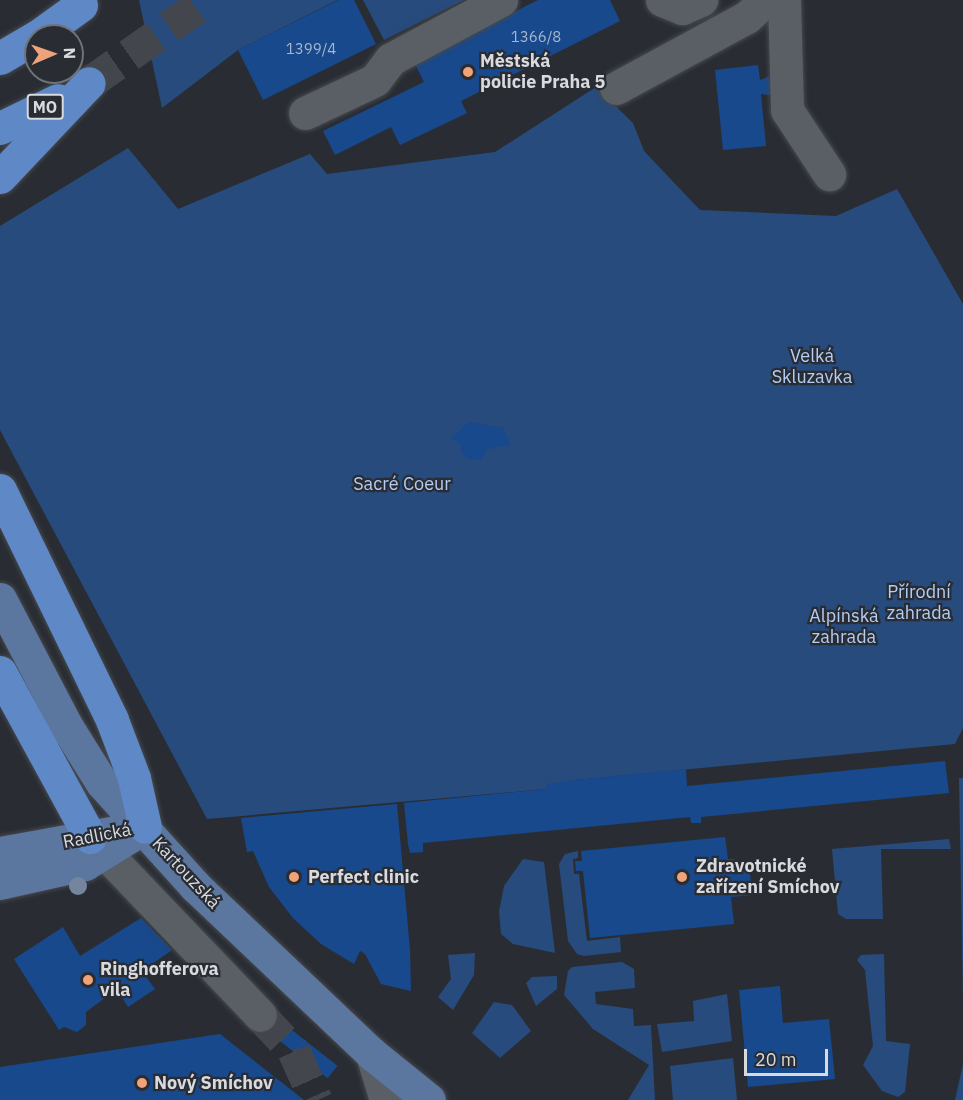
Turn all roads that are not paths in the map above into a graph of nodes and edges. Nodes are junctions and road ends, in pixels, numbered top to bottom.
1 (501, 0) edge
2 (662, 0) edge
3 (701, 0) edge
4 (765, 0) edge
5 (784, 0) edge
6 (81, 5) dead end
7 (55, 24) edge
8 (24, 44) edge
9 (0, 58) edge
10 (616, 88) dead end
11 (305, 113) dead end
12 (0, 128) edge
13 (829, 174) dead end
14 (0, 177) edge
15 (0, 490) edge
16 (0, 599) edge
17 (0, 672) edge
18 (145, 827) junction
19 (99, 845) junction
20 (0, 853) edge
21 (0, 883) edge
22 (260, 1015) tunnel mouth
23 (372, 1054) junction
24 (386, 1100) edge
25 (429, 1100) edge

1 - 11 lane
2 - 3 lane
4 - 10 lane
5 - 13 lane
6 - 7 highway
8 - 9 highway
12 - 14 highway, MO
15 - 18 highway
16 - 18 main road, Kartouzská
17 - 19 highway
18 - 19 main road, Radlická
18 - 23 main road, Kartouzská
19 - 20 main road, Radlická
19 - 21 main road, Radlická
19 - 22 lane
23 - 24 lane
23 - 25 main road, Kartouzská

